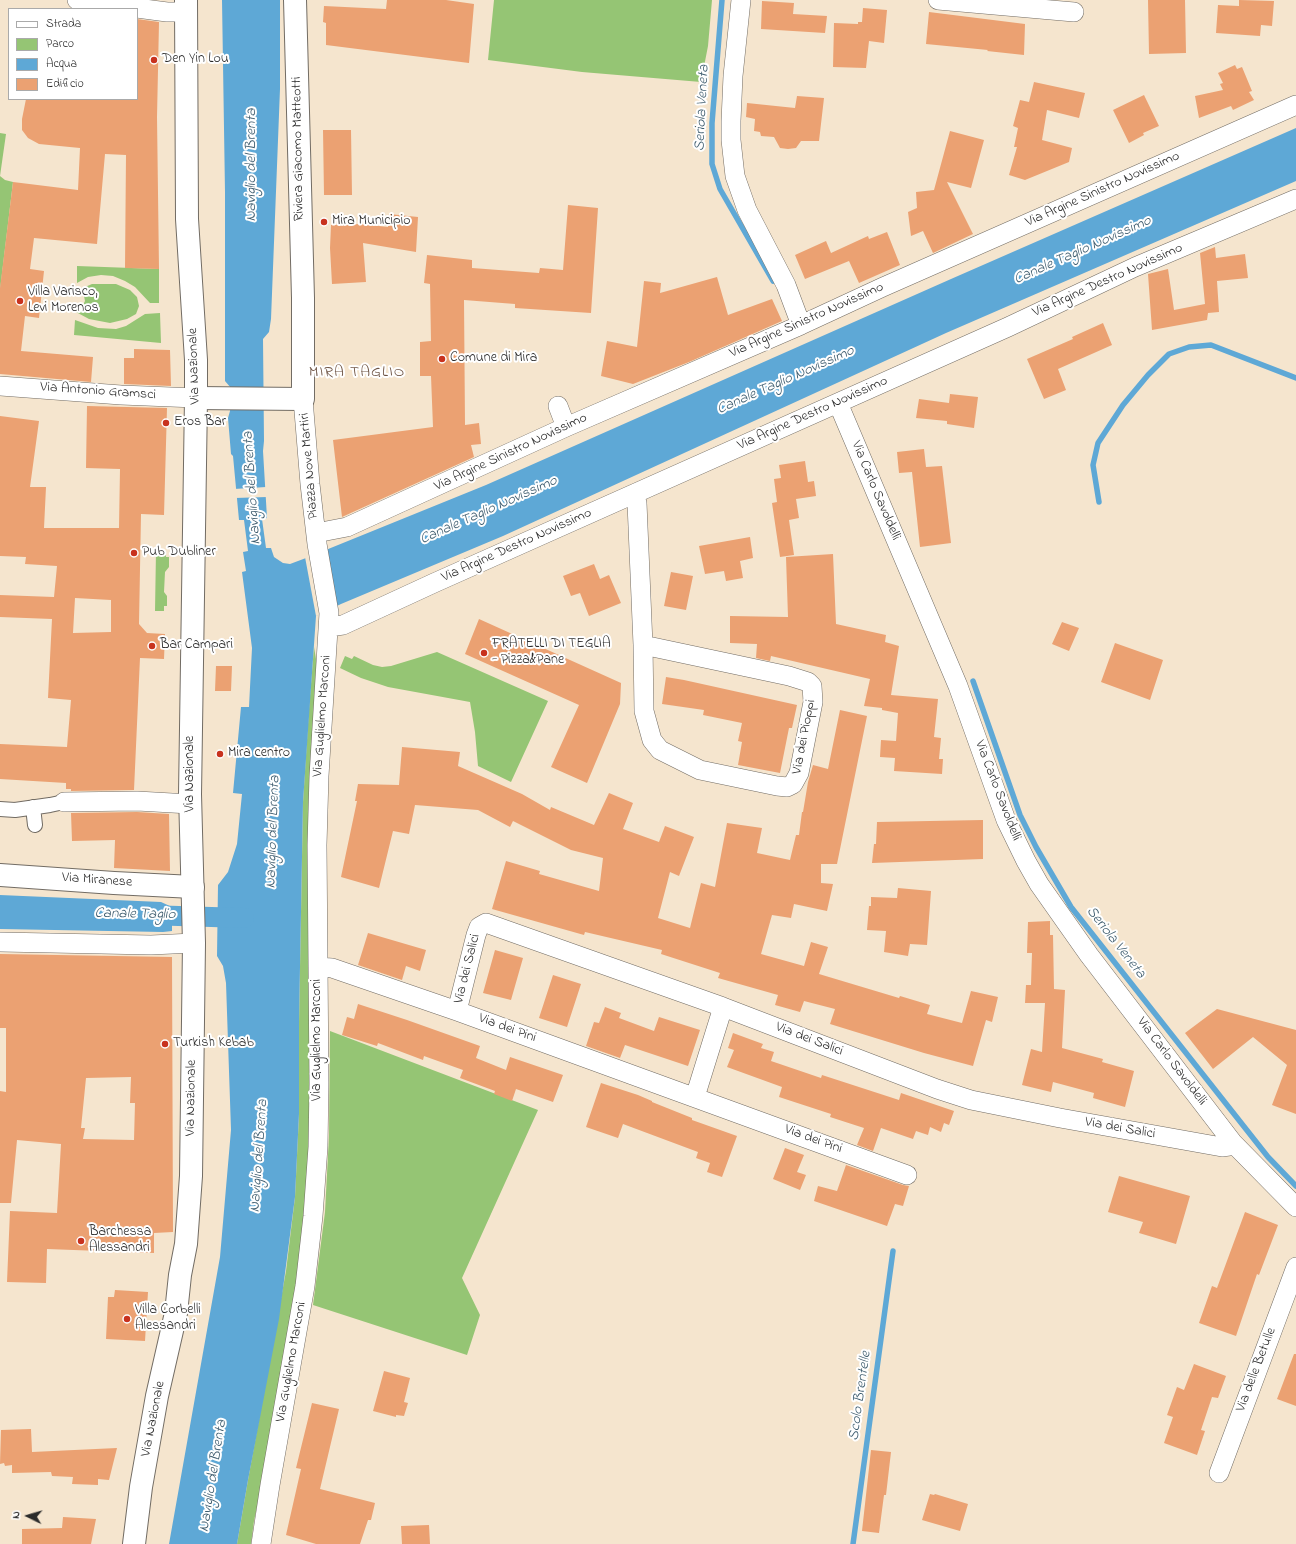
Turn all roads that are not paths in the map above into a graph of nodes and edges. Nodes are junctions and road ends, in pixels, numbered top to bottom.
1 (77, 0) edge
2 (295, 0) edge
3 (741, 0) edge
4 (938, 0) edge
5 (187, 6) edge
6 (137, 8) edge
7 (138, 8) edge
8 (1074, 12) dead end
9 (1296, 105) edge
10 (1296, 199) edge
11 (303, 298) joint
12 (801, 325) junction
13 (0, 386) edge
14 (196, 398) junction
15 (303, 399) junction
16 (838, 403) junction
17 (558, 406) dead end
18 (566, 427) junction
19 (634, 494) junction
20 (317, 542) junction
21 (329, 620) junction
22 (643, 645) junction
23 (64, 802) joint
24 (190, 804) junction
25 (33, 807) junction
26 (0, 810) edge
27 (35, 825) dead end
28 (0, 875) edge
29 (194, 893) junction
30 (194, 941) junction
31 (0, 942) edge
32 (318, 967) junction
33 (723, 1007) junction
34 (457, 1011) junction
35 (695, 1097) junction
36 (1233, 1143) junction
37 (907, 1175) dead end
38 (1296, 1207) edge
39 (1296, 1267) edge
40 (1219, 1473) dead end
41 (134, 1544) edge
42 (261, 1544) edge

1 - 6 street
2 - 11 main road, Riviera Giacomo Matteotti
3 - 12 street
4 - 8 street
5 - 7 street
5 - 14 main road, Via Nazionale
9 - 12 street, Via Argine Sinistro Novissimo
10 - 16 street, Via Argine Destro Novissimo
11 - 15 main road, Piazza Nove Martiri
12 - 18 street, Via Argine Sinistro Novissimo
13 - 14 street, Via Antonio Gramsci
14 - 15 main road, Piazza Nove Martiri
14 - 24 main road, Via Nazionale
15 - 20 street, Piazza Nove Martiri
16 - 19 street, Via Argine Destro Novissimo
16 - 36 street, Via Carlo Savoldelli
17 - 18 street
18 - 20 street, Via Argine Sinistro Novissimo
19 - 21 street, Via Argine Destro Novissimo
19 - 22 street, Via dei Pioppi
20 - 21 street, Via Guglielmo Marconi
21 - 32 street, Via Guglielmo Marconi
22 - 22 street, Via dei Pioppi
23 - 24 street
23 - 25 street
24 - 29 main road, Via Nazionale
25 - 26 street
25 - 27 street
28 - 29 main road, Via Miranese
29 - 30 main road, Via Nazionale
30 - 31 street
30 - 41 main road, Via Nazionale
32 - 34 street, Via dei Pini
32 - 42 street, Via Guglielmo Marconi
33 - 34 street, Via dei Salici
33 - 35 street
33 - 36 street, Via dei Salici
34 - 35 street, Via dei Pini
35 - 37 street, Via dei Pini
36 - 38 street, Via Carlo Savoldelli
39 - 40 street, Via delle Betulle

